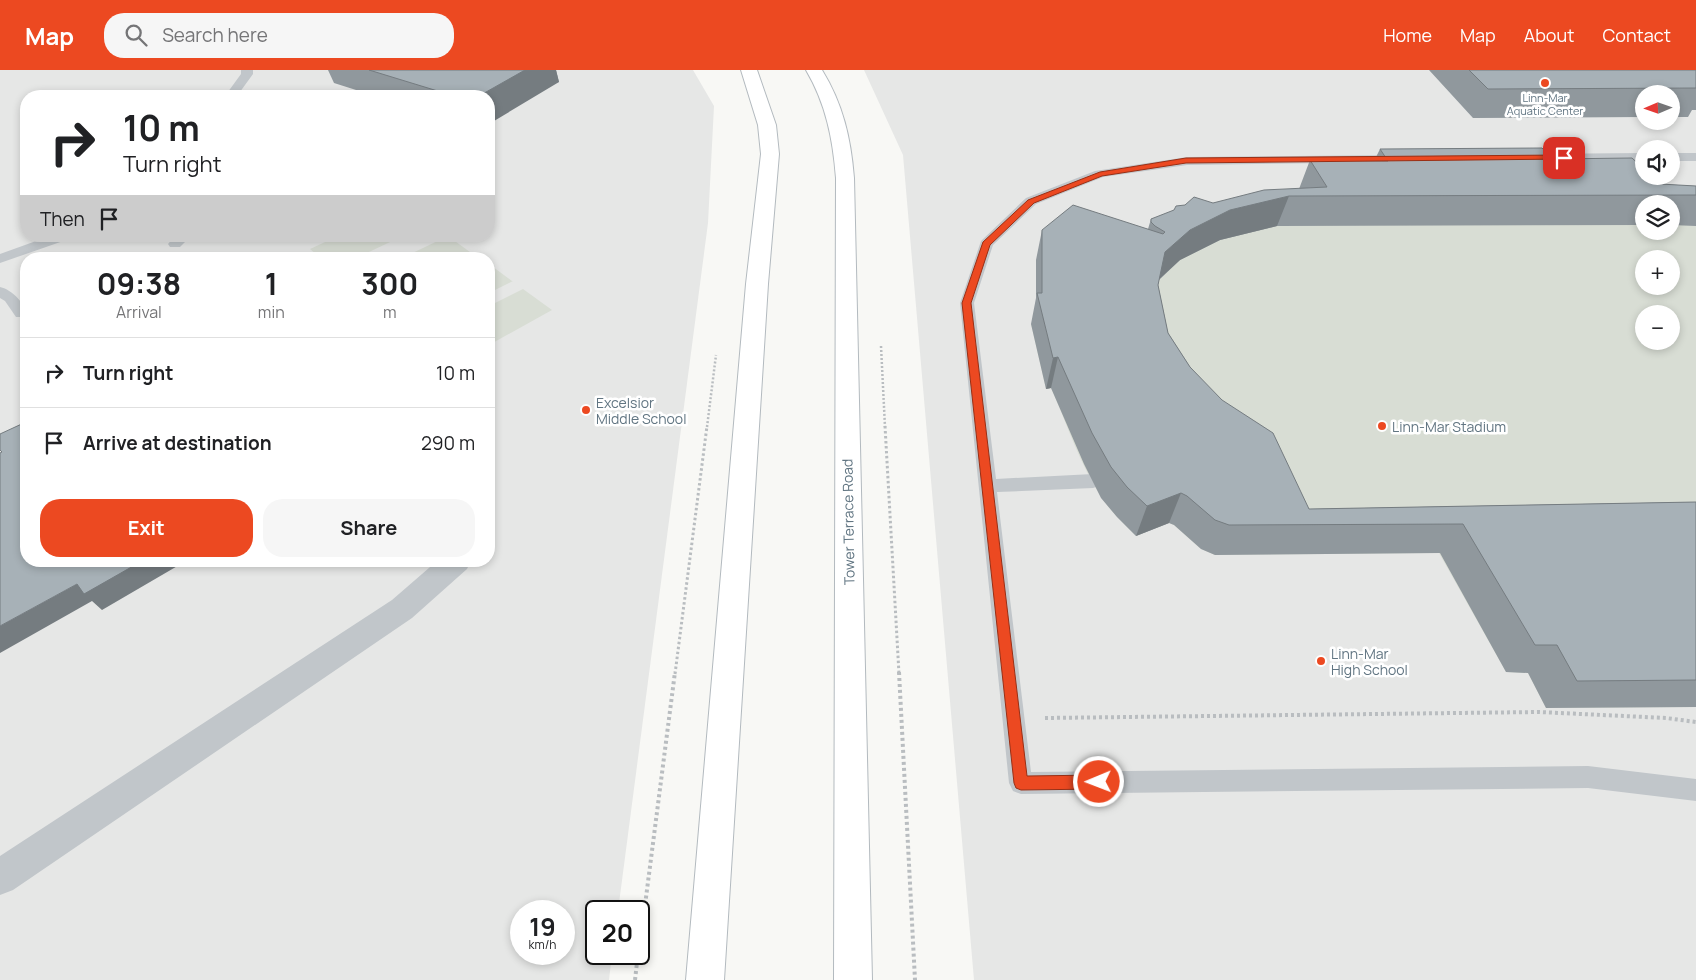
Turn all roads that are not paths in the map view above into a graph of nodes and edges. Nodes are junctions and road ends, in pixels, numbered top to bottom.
1 (247, 70) edge
2 (749, 70) edge
3 (814, 70) edge
4 (235, 90) edge
5 (1635, 157) edge
6 (1680, 157) edge
7 (1696, 157) edge
8 (1514, 158) edge
9 (1415, 159) edge
10 (47, 242) edge
11 (0, 259) edge
12 (0, 292) edge
13 (20, 313) edge
14 (1093, 481) dead end
15 (987, 486) junction
16 (450, 567) edge
17 (1696, 790) edge
18 (0, 877) edge
19 (705, 980) edge
20 (853, 980) edge

1 - 4 lane
2 - 19 street
3 - 20 street, Tower Terrace Road
5 - 8 lane
6 - 7 lane
9 - 15 lane
10 - 11 lane
12 - 13 lane
14 - 15 lane
15 - 17 lane
16 - 18 street

